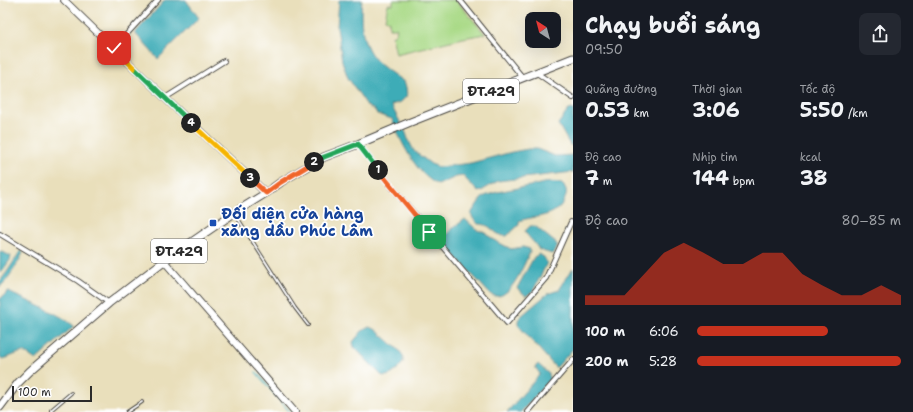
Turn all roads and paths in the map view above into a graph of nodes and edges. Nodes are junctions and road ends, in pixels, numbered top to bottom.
1 (64, 0) edge
2 (158, 0) edge
3 (460, 0) edge
4 (114, 48) junction
5 (573, 58) edge
6 (224, 61) dead end
7 (537, 72) junction
8 (523, 78) junction
9 (165, 98) junction
10 (573, 98) edge
11 (358, 144) junction
12 (266, 193) junction
13 (234, 213) junction
14 (571, 222) dead end
15 (0, 234) edge
16 (164, 260) junction
17 (109, 303) junction
18 (308, 324) dead end
19 (573, 360) edge
20 (71, 393) dead end
21 (142, 402) dead end
22 (0, 408) edge
23 (51, 412) edge
24 (128, 412) edge
25 (295, 412) edge
26 (528, 412) edge

1 - 4 street
2 - 4 street
3 - 8 street
4 - 9 street
5 - 7 main road, ĐT.429
6 - 9 street
7 - 8 main road, ĐT.429
7 - 10 street
8 - 11 main road, ĐT.429
9 - 12 street
11 - 12 main road, ĐT.429
11 - 14 street
12 - 13 main road, ĐT.429
13 - 16 main road, ĐT.429
13 - 18 lane
15 - 17 street
16 - 17 main road, ĐT.429
16 - 25 street
17 - 22 main road, ĐT.429
19 - 26 street
20 - 23 lane
21 - 24 lane

